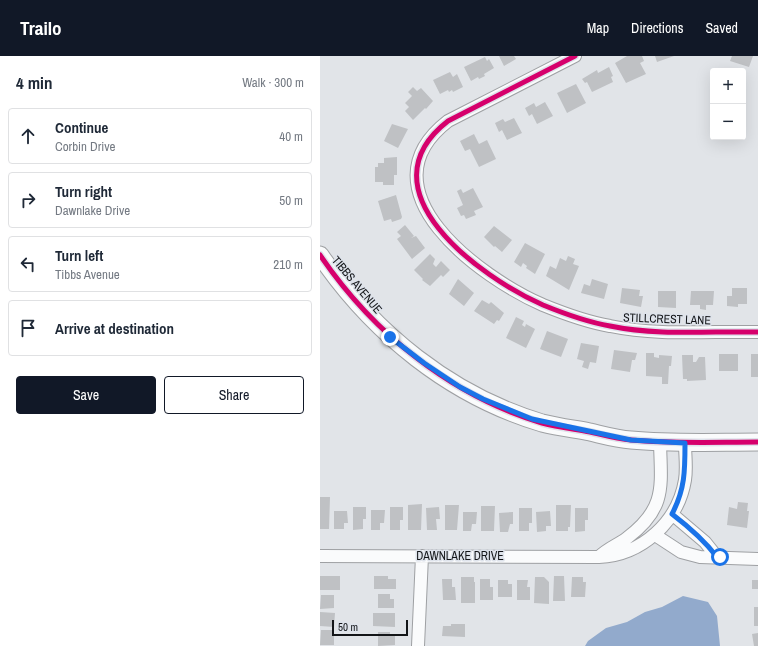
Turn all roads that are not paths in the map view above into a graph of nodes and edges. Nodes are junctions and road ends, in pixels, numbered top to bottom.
1 (575, 56) edge
2 (320, 255) edge
3 (758, 332) edge
4 (660, 442) junction
5 (758, 442) edge
6 (685, 443) junction
7 (672, 514) junction
8 (648, 518) junction
9 (658, 532) junction
10 (320, 556) edge
11 (422, 556) junction
12 (599, 557) junction
13 (717, 557) junction
14 (758, 558) edge
15 (418, 646) edge

1 - 3 street, STILLCREST LANE
2 - 4 street, TIBBS AVENUE
4 - 6 street, TIBBS AVENUE
4 - 8 street
5 - 6 street, TIBBS AVENUE
6 - 7 street, DAWNLAKE DRIVE
7 - 9 street, DAWNLAKE DRIVE
7 - 13 street
8 - 9 street
8 - 12 street
9 - 12 street, DAWNLAKE DRIVE
9 - 13 street
10 - 11 street, DAWNLAKE DRIVE
11 - 12 street, DAWNLAKE DRIVE
11 - 15 street
13 - 14 street

